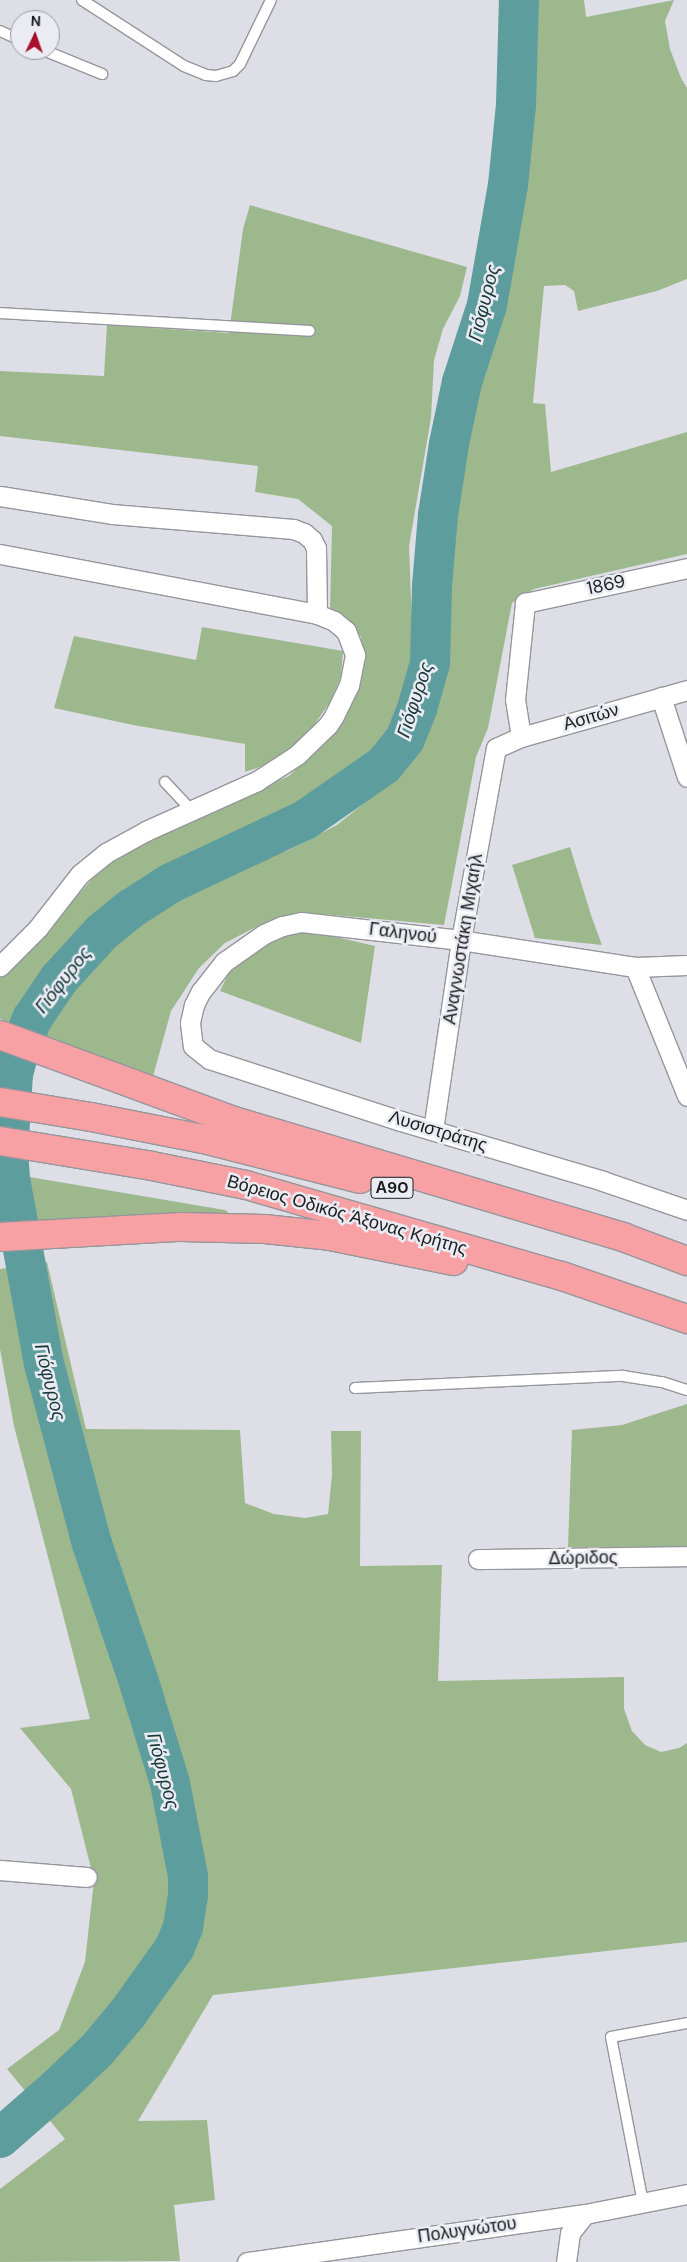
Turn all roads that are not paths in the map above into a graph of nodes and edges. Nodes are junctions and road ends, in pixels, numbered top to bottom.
1 (82, 0) edge
2 (271, 0) edge
3 (60, 57) edge
4 (102, 74) dead end
5 (0, 313) edge
6 (309, 331) dead end
7 (0, 496) edge
8 (0, 554) edge
9 (687, 568) edge
10 (317, 614) junction
11 (687, 690) edge
12 (661, 697) junction
13 (521, 737) junction
14 (496, 748) joint
15 (687, 777) edge
16 (166, 782) dead end
17 (192, 811) junction
18 (461, 940) junction
19 (687, 965) edge
20 (0, 966) edge
21 (635, 967) junction
22 (0, 1035) edge
23 (193, 1046) joint
24 (687, 1096) edge
25 (0, 1102) edge
26 (433, 1130) junction
27 (0, 1142) edge
28 (687, 1210) edge
29 (0, 1237) edge
30 (687, 1261) edge
31 (562, 1276) junction
32 (687, 1277) edge
33 (687, 1320) edge
34 (355, 1388) dead end
35 (687, 1390) edge
36 (687, 1556) edge
37 (478, 1560) dead end
38 (0, 1870) edge
39 (87, 1876) dead end
40 (687, 2023) edge
41 (687, 2194) edge
42 (643, 2203) junction
43 (585, 2214) junction
44 (247, 2262) edge
45 (566, 2262) edge

1 - 2 lane
3 - 4 lane
5 - 6 lane
7 - 10 street
8 - 10 street
9 - 13 street, 1869
10 - 17 street
11 - 12 street, Ασιτών
12 - 13 street, Ασιτών
12 - 15 street
13 - 14 street, Ασιτών
14 - 18 street, Αναγνωστάκη Μιχαήλ
16 - 17 lane
17 - 20 street
18 - 21 street, Γαληνού
18 - 23 street, Γαληνού
18 - 26 street, Αναγνωστάκη Μιχαήλ
19 - 21 street, Γαληνού
21 - 24 street
22 - 30 highway
23 - 26 street, Λυσιστράτης
25 - 32 highway, Βόρειος Οδικός Άξονας Κρήτης / Α90
26 - 28 street, Λυσιστράτης
27 - 31 highway, Βόρειος Οδικός Άξονας Κρήτης / Α90
29 - 31 highway
31 - 33 highway, Βόρειος Οδικός Άξονας Κρήτης / Α90
34 - 35 lane
36 - 37 street, Δώριδος
38 - 39 street
40 - 42 lane
41 - 42 street, Πολυγνώτου
42 - 43 street, Πολυγνώτου
43 - 44 street, Πολυγνώτου
43 - 45 street

